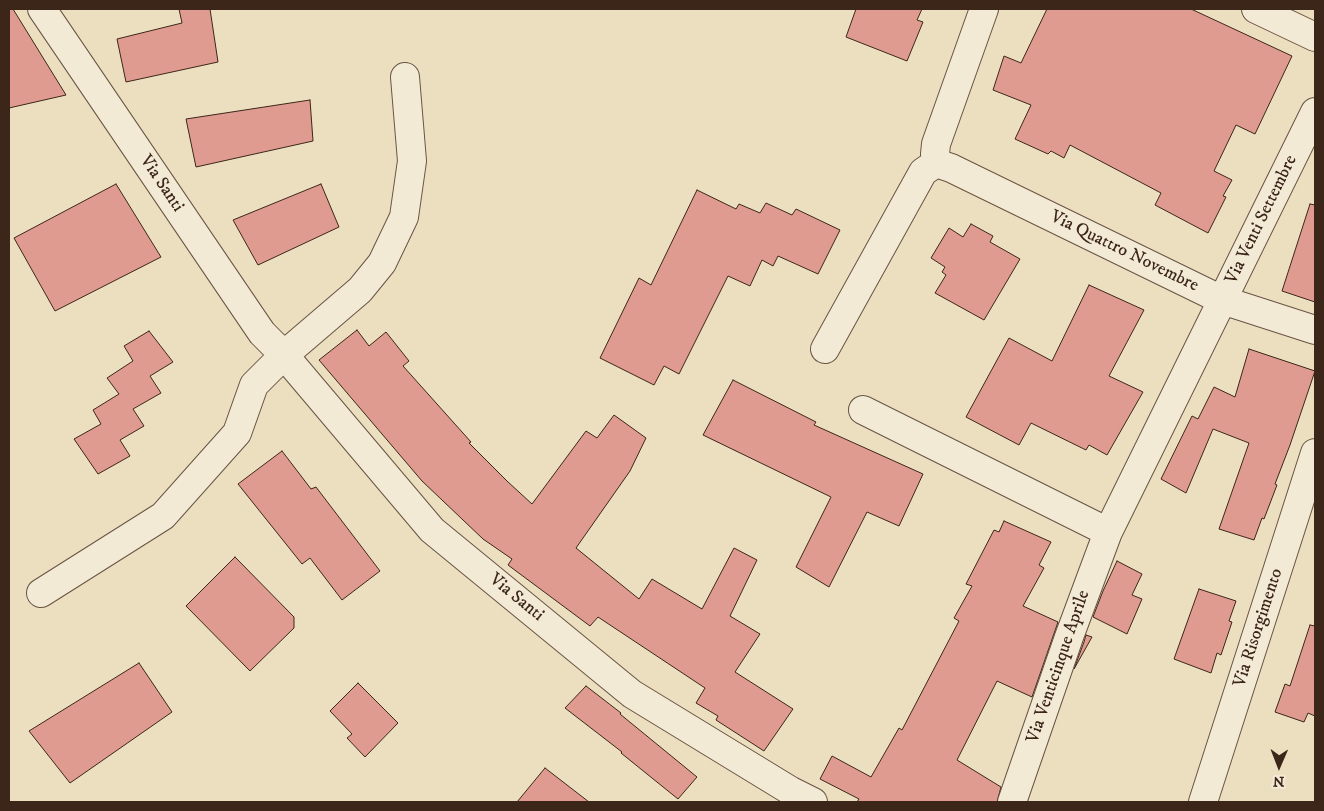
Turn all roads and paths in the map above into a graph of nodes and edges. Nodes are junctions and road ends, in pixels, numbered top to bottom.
1 (42, 9) edge
2 (984, 9) edge
3 (1256, 9) edge
4 (1315, 37) edge
5 (405, 77) dead end
6 (1315, 112) edge
7 (936, 163) junction
8 (1222, 300) junction
9 (1315, 330) edge
10 (825, 349) dead end
11 (284, 355) junction
12 (863, 410) dead end
13 (1315, 453) edge
14 (1108, 532) junction
15 (41, 593) dead end
16 (802, 797) edge
17 (1012, 802) edge
18 (1202, 802) edge

1 - 11 street, Via Santi
2 - 7 street
3 - 4 street
5 - 11 street
6 - 8 street, Via Venti Settembre
7 - 8 street, Via Quattro Novembre
7 - 10 street
8 - 9 street, Via Quattro Novembre
8 - 14 street, Via Venticinque Aprile
11 - 15 street
11 - 16 street, Via Santi
12 - 14 street
13 - 18 street, Via Risorgimento
14 - 17 street, Via Venticinque Aprile

